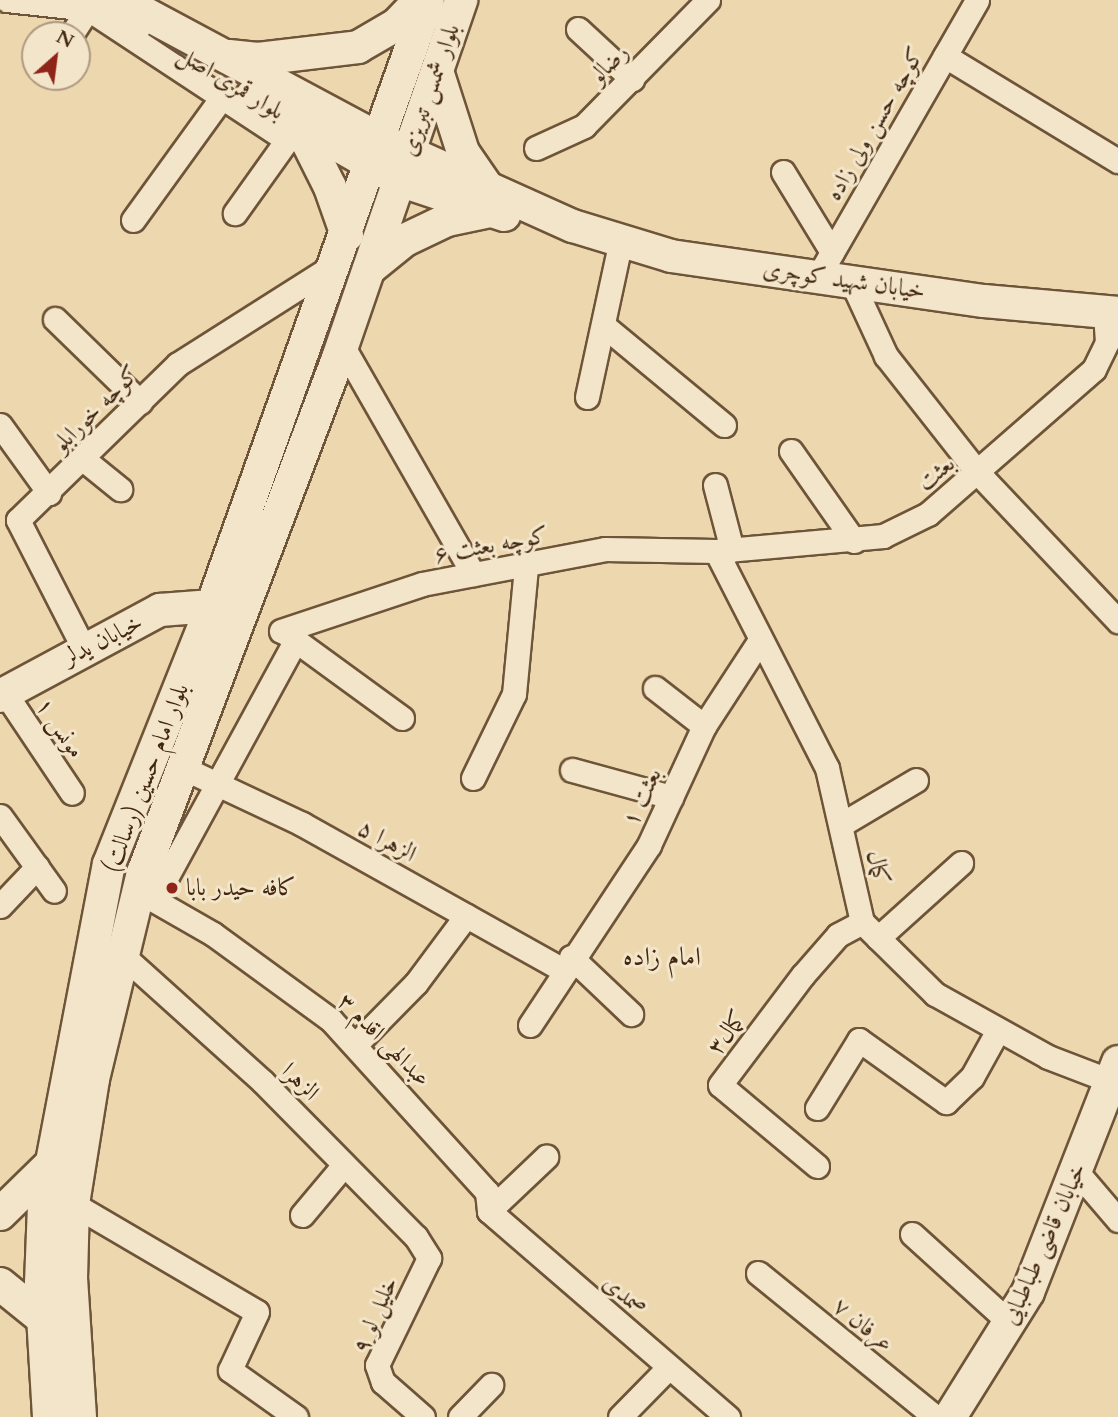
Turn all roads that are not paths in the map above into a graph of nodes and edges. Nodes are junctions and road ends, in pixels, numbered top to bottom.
1 (7, 0) edge
2 (120, 0) edge
3 (420, 0) edge
4 (428, 0) edge
5 (461, 0) edge
6 (708, 0) edge
7 (977, 0) edge
8 (89, 5) edge
9 (79, 21) edge
10 (578, 29) dead end
11 (215, 54) junction
12 (945, 56) junction
13 (437, 71) junction
14 (632, 79) junction
15 (222, 97) junction
16 (271, 107) junction
17 (536, 148) dead end
18 (375, 153) junction
19 (1118, 162) edge
20 (404, 166) junction
21 (783, 172) dead end
22 (489, 199) junction
23 (235, 213) dead end
24 (133, 220) dead end
25 (621, 240) junction
26 (342, 249) junction
27 (825, 263) junction
28 (369, 269) junction
29 (850, 278) junction
30 (1112, 312) edge
31 (55, 319) dead end
32 (603, 325) junction
33 (342, 345) junction
34 (587, 397) dead end
35 (140, 402) junction
36 (0, 425) edge
37 (724, 425) dead end
38 (791, 451) dead end
39 (83, 459) junction
40 (978, 473) junction
41 (715, 485) dead end
42 (120, 489) dead end
43 (49, 493) junction
44 (9, 525) edge
45 (853, 541) junction
46 (724, 550) junction
47 (526, 566) junction
48 (472, 574) junction
49 (212, 606) junction
50 (1118, 621) edge
51 (288, 636) junction
52 (760, 640) junction
53 (84, 649) junction
54 (654, 688) dead end
55 (3, 695) edge
56 (402, 718) dead end
57 (704, 726) junction
58 (181, 767) junction
59 (572, 770) dead end
60 (473, 778) dead end
61 (916, 780) dead end
62 (215, 783) junction
63 (72, 793) dead end
64 (671, 797) junction
65 (0, 816) edge
66 (842, 824) junction
67 (961, 863) dead end
68 (37, 867) junction
69 (54, 891) dead end
70 (146, 896) junction
71 (0, 906) edge
72 (466, 916) junction
73 (870, 930) junction
74 (121, 954) junction
75 (567, 964) junction
76 (631, 1014) dead end
77 (530, 1025) dead end
78 (998, 1030) junction
79 (355, 1045) junction
80 (1113, 1089) edge
81 (817, 1108) dead end
82 (546, 1157) dead end
83 (50, 1165) junction
84 (344, 1165) junction
85 (817, 1166) dead end
86 (1077, 1172) junction
87 (74, 1204) junction
88 (489, 1211) junction
89 (0, 1214) edge
90 (302, 1215) dead end
91 (1118, 1220) edge
92 (912, 1234) dead end
93 (429, 1258) joint
94 (758, 1273) dead end
95 (0, 1283) edge
96 (43, 1319) junction
97 (1010, 1323) junction
98 (670, 1367) junction
99 (491, 1385) dead end
100 (49, 1417) edge
101 (80, 1417) edge
102 (296, 1417) edge
103 (423, 1417) edge
104 (460, 1417) edge
105 (620, 1417) edge
106 (728, 1417) edge
107 (935, 1417) edge
108 (950, 1417) edge

1 - 8 street
2 - 11 main road, بلوار قمری اصل
3 - 11 main road
4 - 18 main road, بلوار شمس تبریزی
5 - 13 main road, بلوار شمس تبریزی
6 - 14 street, رضالو
7 - 12 street, کوچه حسن ولی زاده
8 - 9 street
8 - 15 street
8 - 16 main road, بلوار قمری اصل
10 - 14 street
11 - 18 main road, بلوار قمری اصل
12 - 19 street
12 - 27 street, کوچه حسن ولی زاده
13 - 20 main road, بلوار شمس تبریزی
13 - 22 main road
14 - 17 street, رضالو
15 - 23 street
15 - 24 street
16 - 18 main road, بلوار قمری اصل
16 - 26 main road
18 - 20 main road, خیابان شهید کوچری
18 - 26 main road, بلوار امام حسین (رسالت)
20 - 22 main road, خیابان شهید کوچری
20 - 28 main road, بلوار امام حسین (رسالت)
21 - 27 street
22 - 25 main road, خیابان شهید کوچری
22 - 28 main road
25 - 27 main road, خیابان شهید کوچری
25 - 32 street
26 - 35 street, کوچه خورابلو
26 - 49 main road, بلوار امام حسین (رسالت)
27 - 29 main road, خیابان شهید کوچری
28 - 33 main road, بلوار امام حسین (رسالت)
29 - 30 main road, خیابان شهید کوچری
29 - 40 street
30 - 40 street, بعثت
31 - 35 street
32 - 34 street
32 - 37 street
33 - 48 street
33 - 58 main road, بلوار امام حسین (رسالت)
35 - 39 street, کوچه خورابلو
36 - 43 street
38 - 45 street
39 - 42 street
39 - 43 street, کوچه خورابلو
40 - 45 street, بعثت
40 - 50 street
41 - 46 street, کمال
43 - 44 street, کوچه خورابلو
44 - 53 street, کوچه خورابلو
45 - 46 street, بعثت
46 - 47 street, کوچه بعثت ۶
46 - 52 street, کمال
47 - 48 street, کوچه بعثت ۶
47 - 60 street
48 - 51 street, کوچه بعثت ۶
49 - 53 main road, خیابان یدلر
49 - 83 main road, بلوار امام حسین (رسالت)
51 - 56 street
51 - 62 street
52 - 57 street, بعثت ۱
52 - 66 street, کمال
53 - 55 main road, خیابان یدلر
54 - 57 street
55 - 63 street, مونس ۱
57 - 64 street, بعثت ۱
58 - 62 street, الزهرا ۵
58 - 70 main road, بلوار امام حسین (رسالت)
59 - 64 street
61 - 66 street
62 - 70 street
62 - 72 street, الزهرا ۵
64 - 75 street, بعثت ۱
65 - 68 street
66 - 73 street, کمال
67 - 73 street
68 - 69 street
68 - 71 street
70 - 74 main road, بلوار امام حسین (رسالت)
70 - 79 street, عبدالهی اقدم ۳
72 - 75 street, الزهرا ۵
72 - 79 street
73 - 78 street
73 - 85 street, کمال۳
74 - 84 street, الزهرا
74 - 87 main road, بلوار امام حسین (رسالت)
75 - 76 street, الزهرا ۵
75 - 77 street, بعثت ۱
78 - 80 street
78 - 81 street
79 - 88 street, عبدالهی اقدم ۳
80 - 86 main road, خیابان قاضی طباطبایی
82 - 88 street
83 - 89 main road
83 - 96 main road, بلوار امام حسین (رسالت)
84 - 90 street
84 - 93 street, الزهرا
86 - 91 street
86 - 97 main road, خیابان قاضی طباطبایی
87 - 101 main road, بلوار امام حسین (رسالت)
87 - 102 street
88 - 98 street, صمدی
92 - 97 street
93 - 103 street, خلیل لو ۹
94 - 107 street, عرفان ۷
95 - 96 main road
96 - 100 main road, بلوار امام حسین (رسالت)
97 - 108 main road, خیابان قاضی طباطبایی
98 - 105 street
98 - 106 street, صمدی
99 - 104 street

